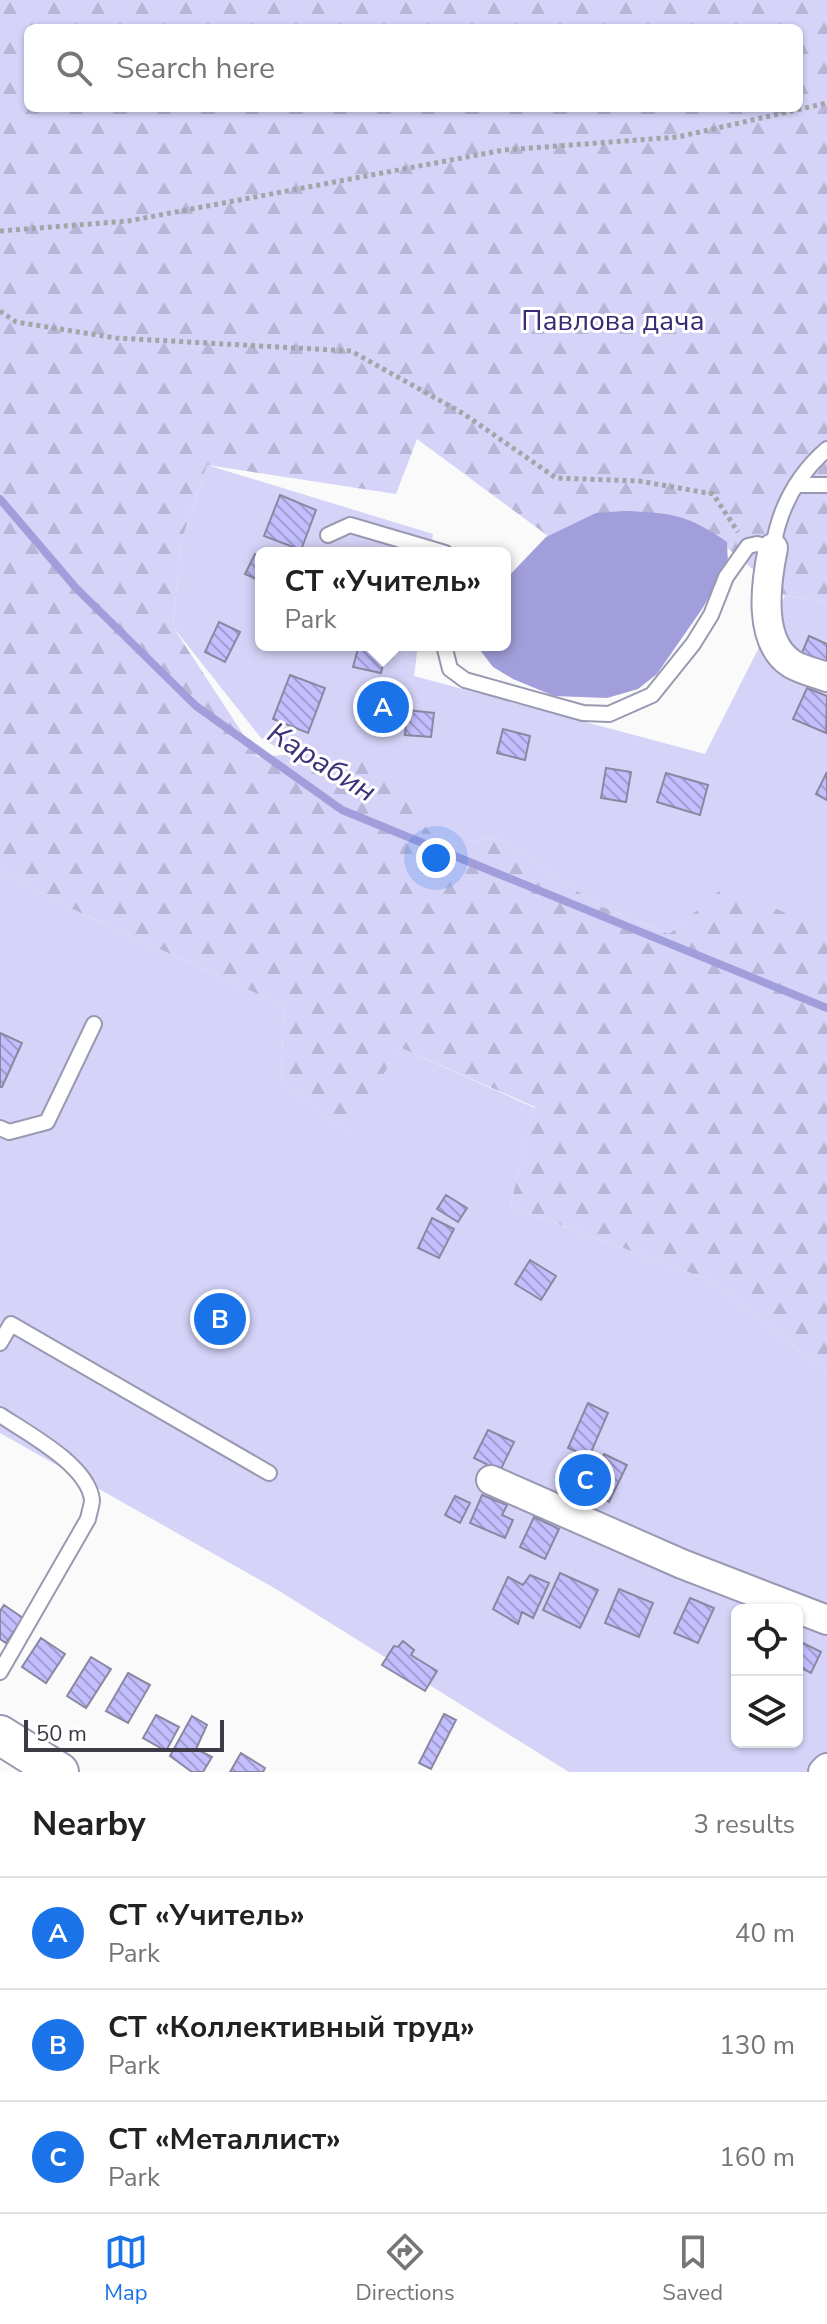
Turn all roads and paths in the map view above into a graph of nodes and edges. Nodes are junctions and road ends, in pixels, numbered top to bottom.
1 (827, 103) edge
2 (803, 108) edge
3 (788, 112) edge
4 (0, 231) edge
5 (0, 311) edge
6 (827, 449) edge
7 (797, 485) junction
8 (827, 485) edge
9 (328, 535) dead end
10 (425, 547) edge
11 (760, 547) junction
12 (446, 651) edge
13 (827, 677) edge
14 (94, 1024) dead end
15 (0, 1128) edge
16 (0, 1343) edge
17 (0, 1415) edge
18 (269, 1473) dead end
19 (491, 1480) dead end
20 (827, 1620) edge
21 (0, 1672) edge
22 (0, 1735) edge
23 (59, 1772) edge

1 - 2 path
3 - 4 path
5 - 11 path
6 - 7 lane
7 - 8 lane
7 - 11 lane
9 - 10 lane
11 - 12 lane
11 - 13 street
14 - 15 lane
16 - 18 lane
17 - 21 lane
19 - 20 street
22 - 23 street

